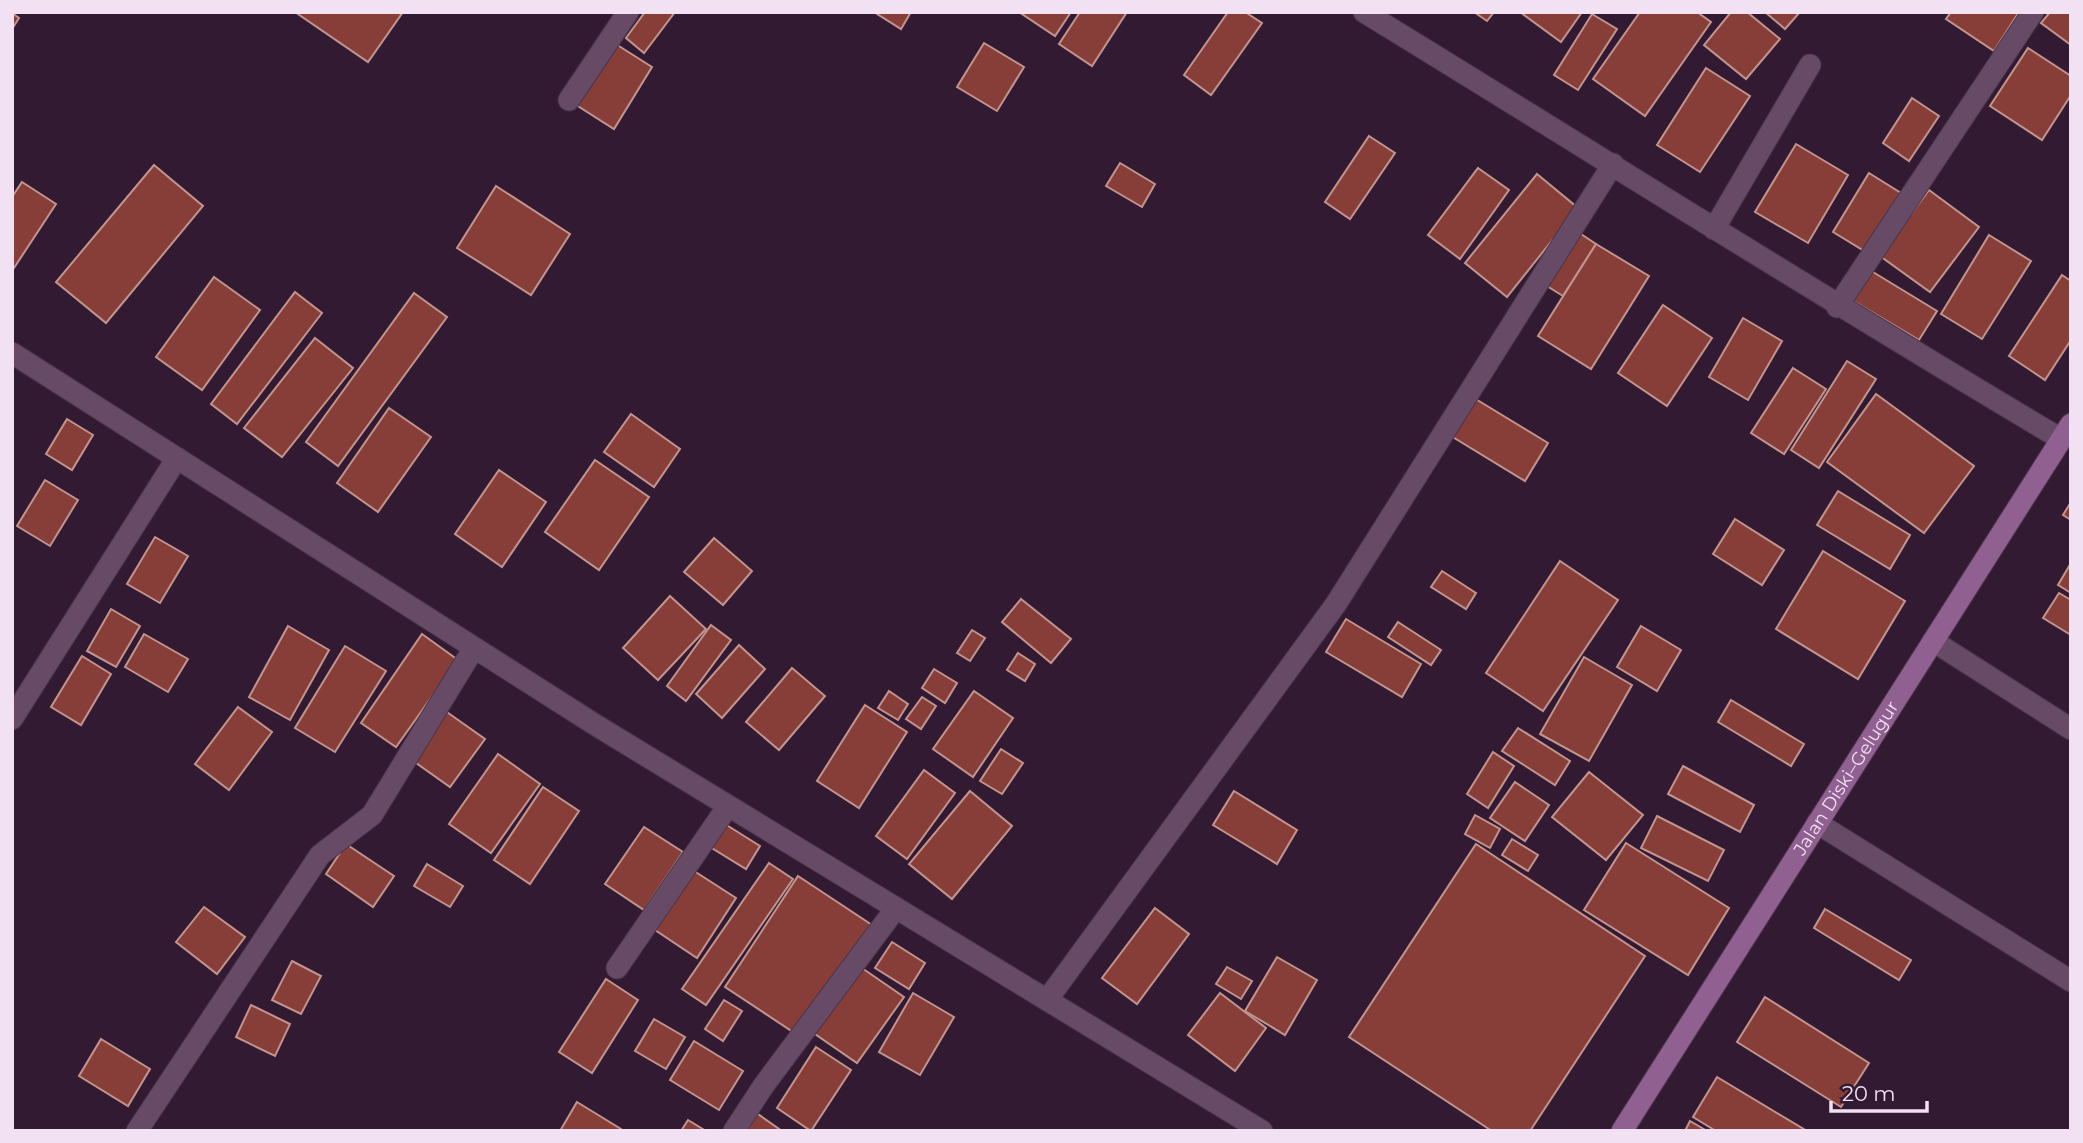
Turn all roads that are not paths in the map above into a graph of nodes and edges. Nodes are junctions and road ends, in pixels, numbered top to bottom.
1 (628, 12) edge
2 (1364, 12) edge
3 (2033, 12) edge
4 (1810, 65) dead end
5 (569, 100) dead end
6 (1613, 164) junction
7 (1714, 229) junction
8 (1837, 307) junction
9 (12, 353) edge
10 (2066, 432) edge
11 (177, 458) junction
12 (1933, 641) junction
13 (474, 648) junction
14 (12, 719) edge
15 (2071, 729) edge
16 (728, 806) junction
17 (1817, 823) junction
18 (896, 908) junction
19 (617, 968) dead end
20 (2071, 981) edge
21 (1047, 999) junction
22 (136, 1131) edge
23 (734, 1131) edge
24 (1262, 1131) edge
25 (1622, 1131) edge

1 - 5 street
2 - 6 street
3 - 8 street
4 - 7 street
6 - 7 street
6 - 21 street
7 - 8 street
8 - 10 street
9 - 11 street
10 - 12 main road, Jalan Diski–Gelugur
11 - 13 street
11 - 14 street
12 - 15 street
12 - 17 main road, Jalan Diski–Gelugur
13 - 16 street
13 - 22 street
16 - 18 street
16 - 19 street
17 - 20 street
17 - 25 main road, Jalan Diski–Gelugur
18 - 21 street
18 - 23 street
21 - 24 street

